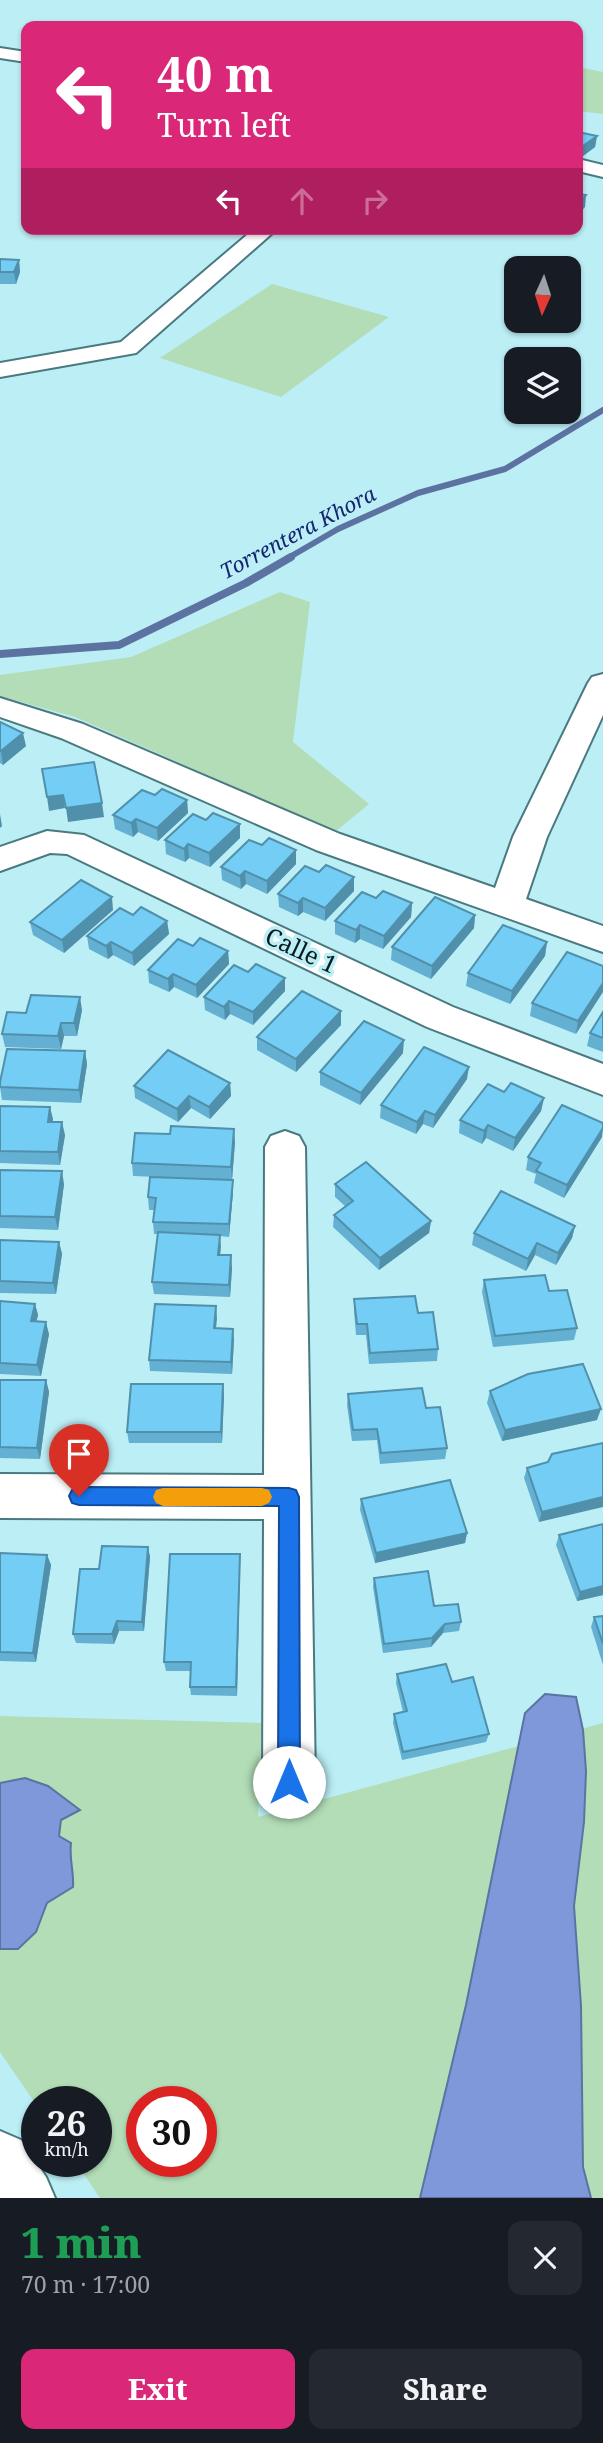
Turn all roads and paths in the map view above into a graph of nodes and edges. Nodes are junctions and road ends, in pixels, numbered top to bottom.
1 (0, 53) edge
2 (21, 56) edge
3 (583, 166) edge
4 (603, 171) edge
5 (260, 235) edge
6 (0, 370) edge
7 (603, 683) edge
8 (0, 707) edge
9 (0, 860) edge
10 (506, 906) junction
11 (603, 939) edge
12 (603, 1080) edge
13 (285, 1147) dead end
14 (0, 1496) edge
15 (289, 1497) junction
16 (289, 1782) dead end
17 (0, 2161) edge
18 (25, 2198) edge

1 - 2 street
3 - 4 street
5 - 6 street
7 - 10 street
8 - 10 street
9 - 12 street, Calle 1
10 - 11 street
13 - 15 street
14 - 15 street
15 - 16 street
17 - 18 street

